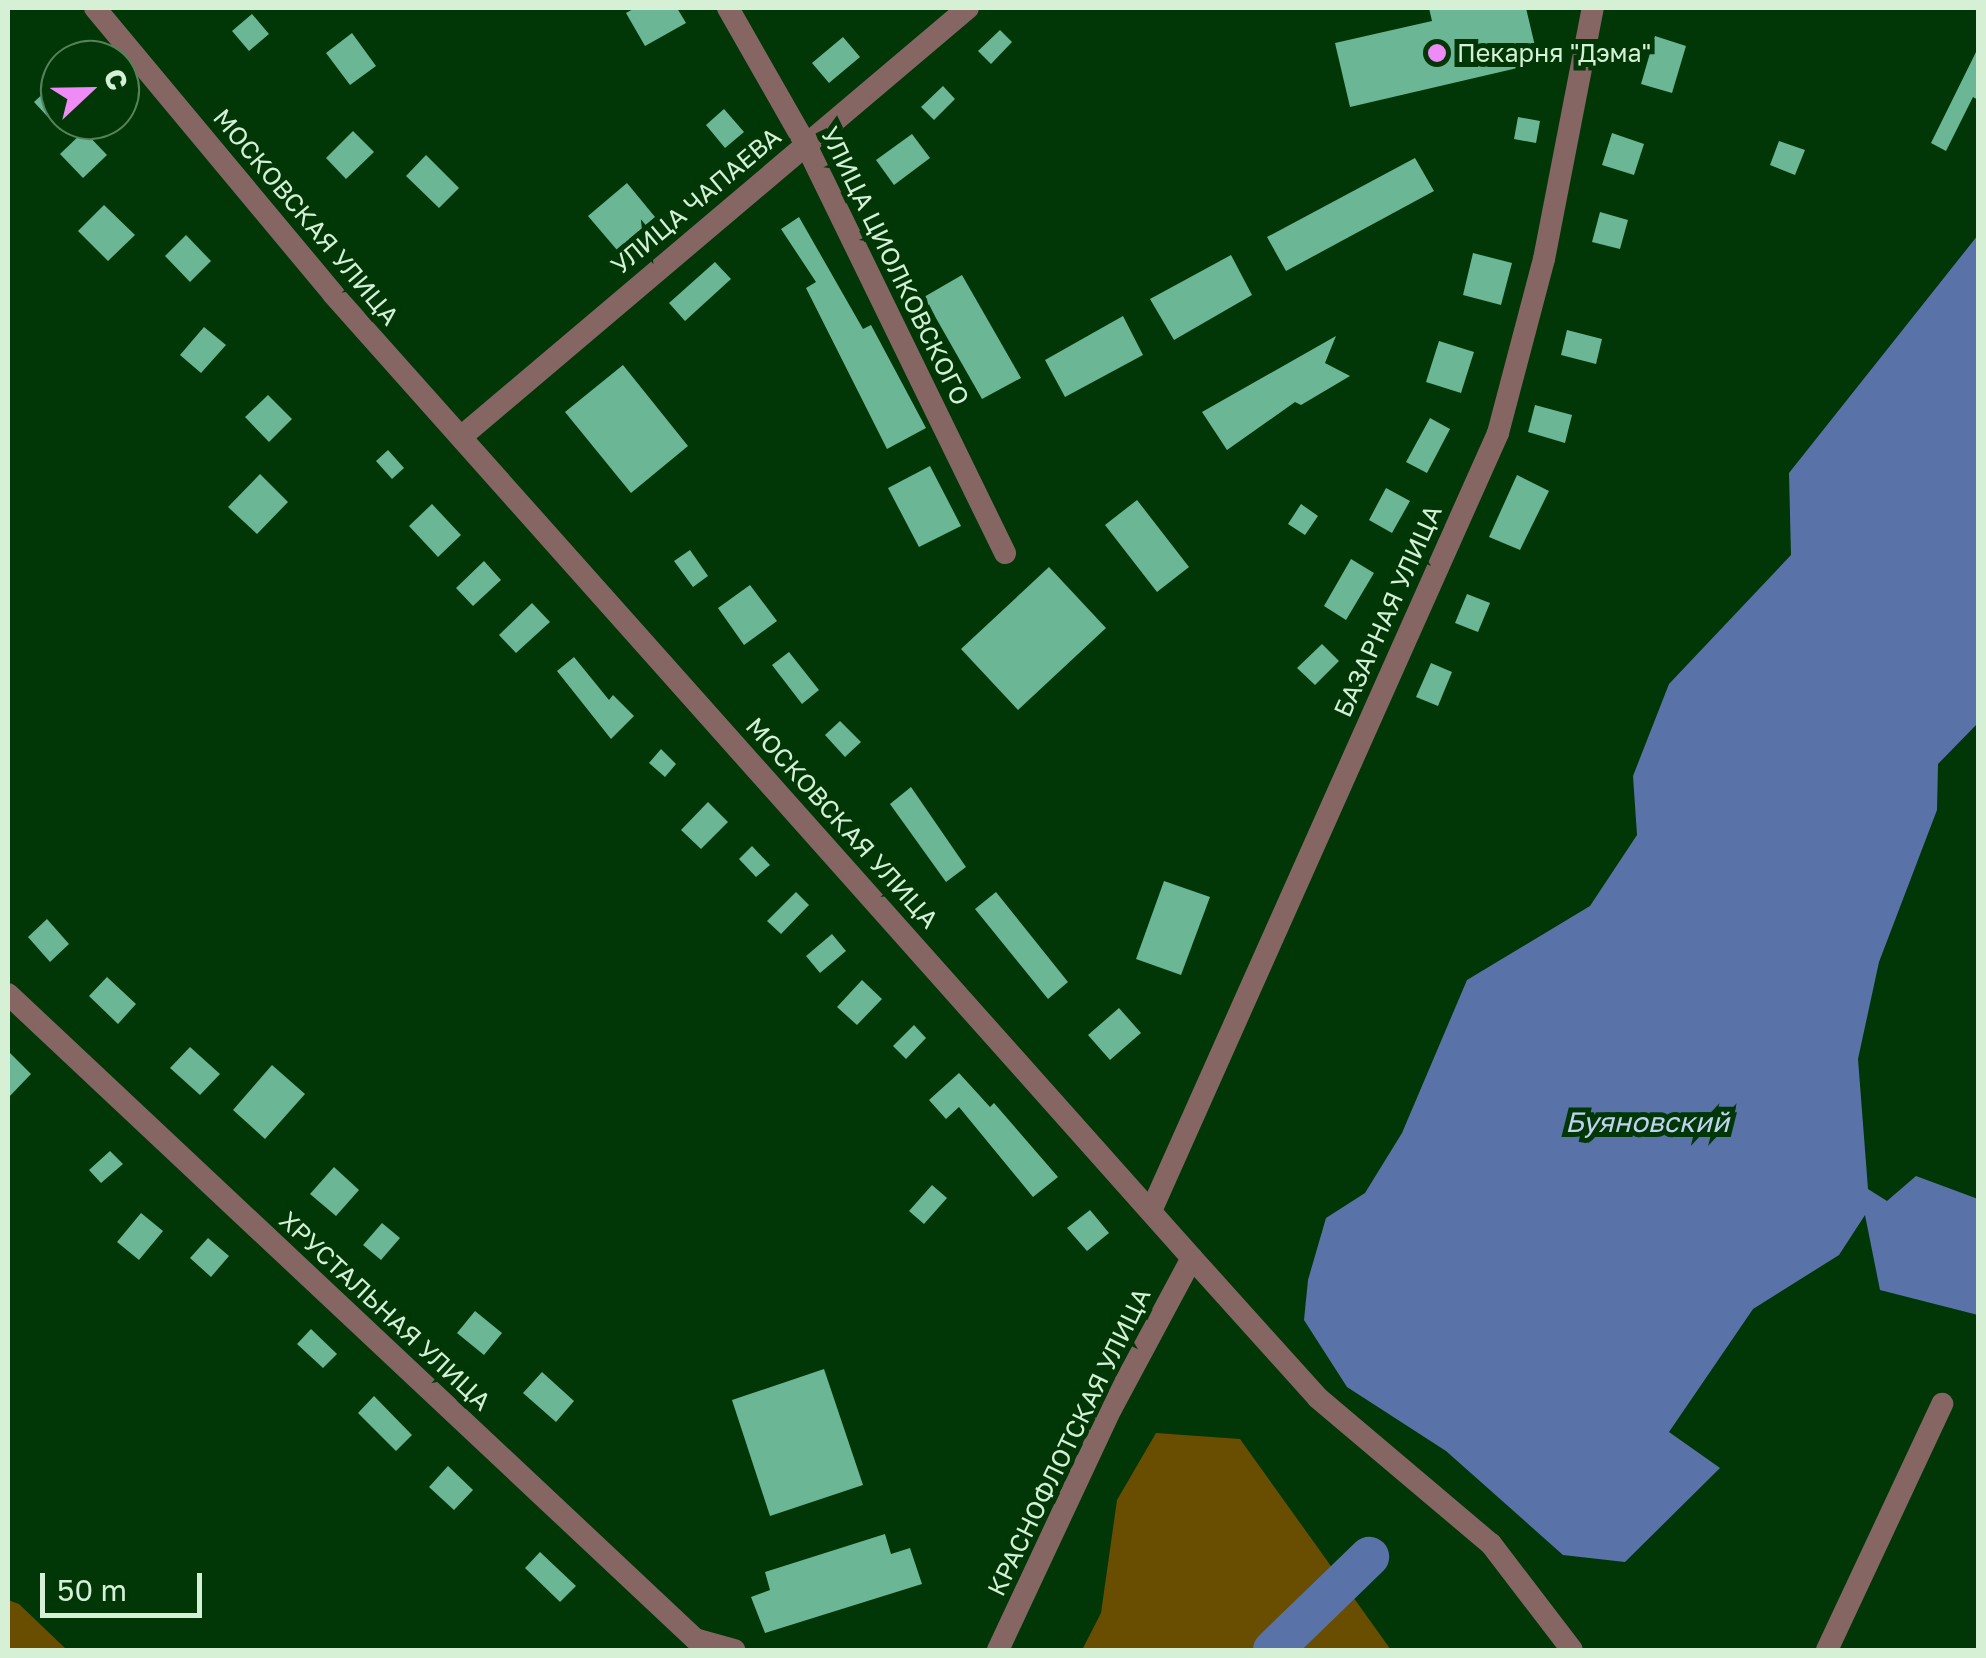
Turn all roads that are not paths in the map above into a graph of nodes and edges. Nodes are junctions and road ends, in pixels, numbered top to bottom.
1 (95, 8) edge
2 (728, 8) edge
3 (968, 8) edge
4 (1593, 8) edge
5 (806, 145) junction
6 (461, 437) junction
7 (1005, 554) dead end
8 (8, 994) edge
9 (1151, 1210) junction
10 (1192, 1258) junction
11 (1942, 1404) dead end
12 (734, 1650) edge
13 (998, 1650) edge
14 (1572, 1650) edge
15 (1827, 1650) edge

1 - 6 street, МОСКОВСКАЯ УЛИЦА
2 - 5 street, УЛИЦА ЦИОЛКОВСКОГО
3 - 5 street, УЛИЦА ЧАПАЕВА
4 - 9 street, БАЗАРНАЯ УЛИЦА
5 - 6 street, УЛИЦА ЧАПАЕВА
5 - 7 street, УЛИЦА ЦИОЛКОВСКОГО
6 - 9 street, МОСКОВСКАЯ УЛИЦА
8 - 12 street, ХРУСТАЛЬНАЯ УЛИЦА
9 - 10 street, МОСКОВСКАЯ УЛИЦА
10 - 13 street, КРАСНОФЛОТСКАЯ УЛИЦА
10 - 14 street, МОСКОВСКАЯ УЛИЦА
11 - 15 street

